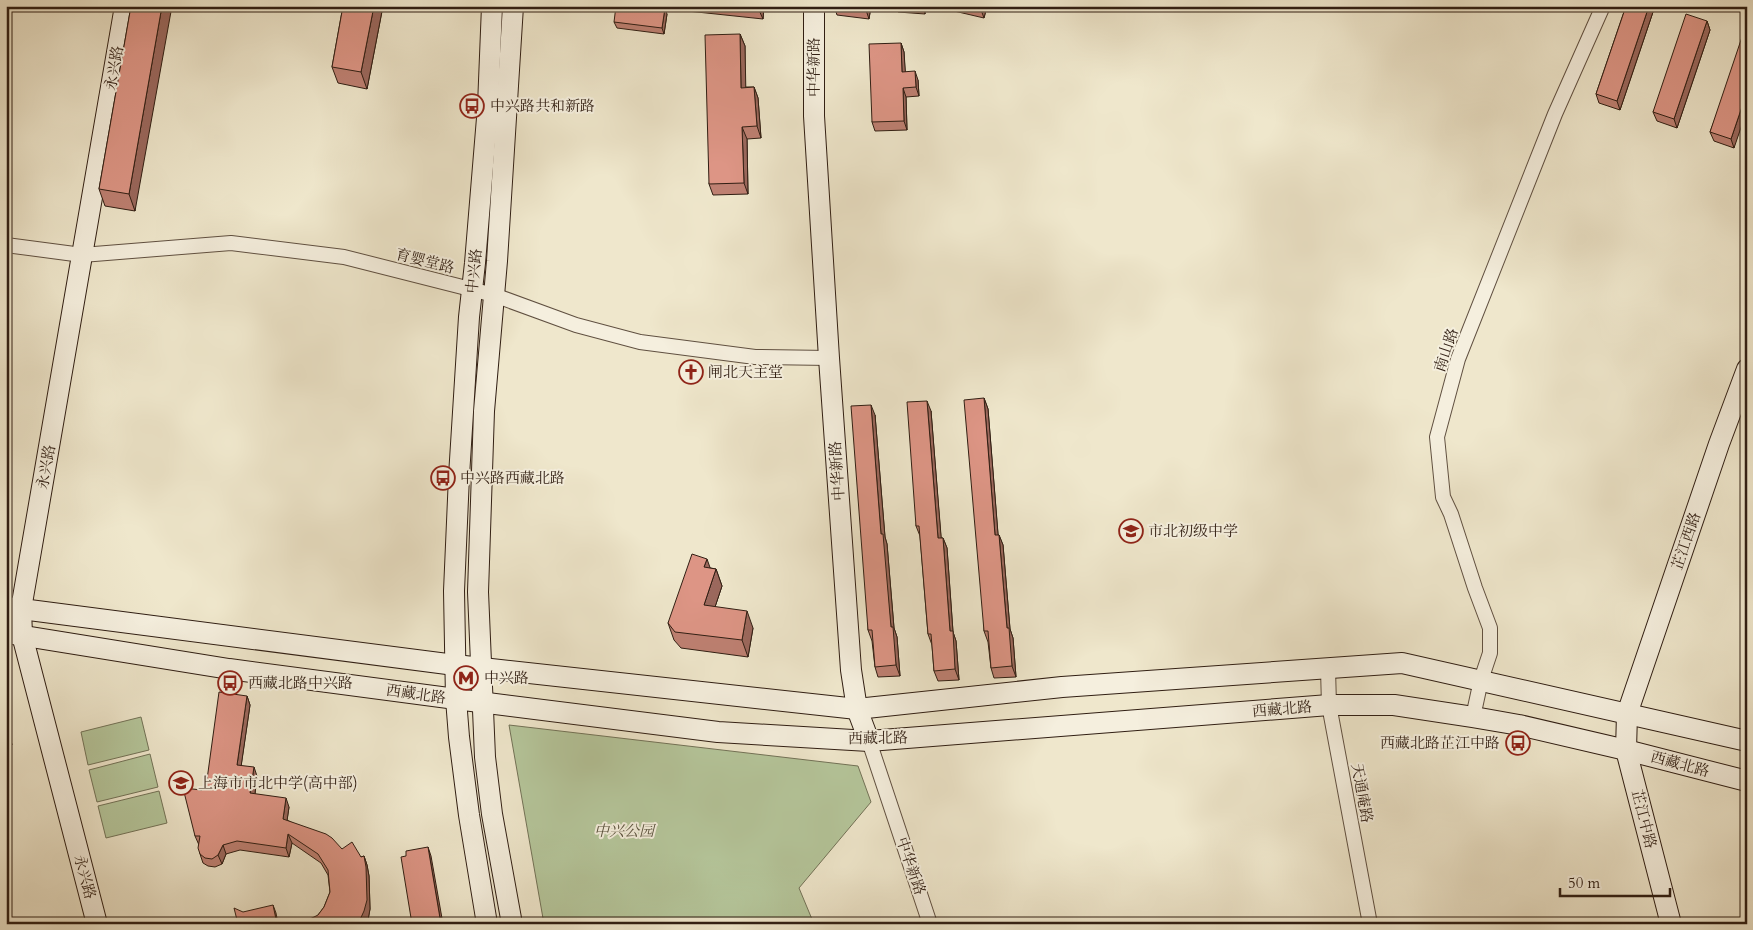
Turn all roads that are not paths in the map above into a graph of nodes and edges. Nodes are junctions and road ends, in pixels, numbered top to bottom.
1 (125, 6) edge
2 (492, 6) edge
3 (513, 6) edge
4 (814, 6) edge
5 (1603, 6) edge
6 (6, 245) edge
7 (82, 255) junction
8 (473, 290) junction
9 (494, 295) junction
10 (829, 358) junction
11 (1747, 369) edge
12 (14, 608) edge
13 (14, 634) edge
14 (455, 665) junction
15 (481, 668) junction
16 (1328, 668) junction
17 (1481, 680) junction
18 (456, 699) junction
19 (482, 702) junction
20 (1329, 705) junction
21 (857, 709) junction
22 (1627, 714) junction
23 (1473, 716) junction
24 (869, 741) junction
25 (1747, 741) edge
26 (1626, 750) junction
27 (1747, 781) edge
28 (97, 924) edge
29 (487, 924) edge
30 (512, 924) edge
31 (930, 924) edge
32 (1370, 924) edge
33 (1671, 924) edge

1 - 7 main road, 永兴路
2 - 8 main road, 中兴路
3 - 9 main road, 中兴路
4 - 10 main road, 中华新路
5 - 17 street, 南山路
6 - 7 street, 育婴堂路
7 - 8 street, 育婴堂路
7 - 12 main road, 永兴路
8 - 9 street, 育婴堂路
8 - 14 main road, 中兴路
9 - 10 street, 育婴堂路
9 - 15 main road, 中兴路
10 - 21 main road, 中华新路
11 - 22 main road, 芷江西路
12 - 13 main road, 永兴路
12 - 14 main road, 西藏北路
13 - 18 main road, 西藏北路
13 - 28 main road, 永兴路
14 - 15 main road, 西藏北路
14 - 18 main road, 中兴路
15 - 19 main road, 中兴路
15 - 21 main road, 西藏北路
16 - 17 main road, 西藏北路
16 - 20 street, 天通庵路
16 - 21 main road, 西藏北路
17 - 22 main road, 西藏北路
17 - 23 street, 南山路
18 - 19 main road, 西藏北路
18 - 29 main road, 中兴路
19 - 24 main road, 西藏北路
19 - 30 main road, 中兴路
20 - 23 main road, 西藏北路
20 - 24 main road, 西藏北路
20 - 32 street, 天通庵路
21 - 24 main road, 中华新路
22 - 25 main road, 西藏北路
22 - 26 main road, 芷江中路
23 - 26 main road, 西藏北路
24 - 31 street, 中华新路
26 - 27 main road, 西藏北路
26 - 33 main road, 芷江中路

